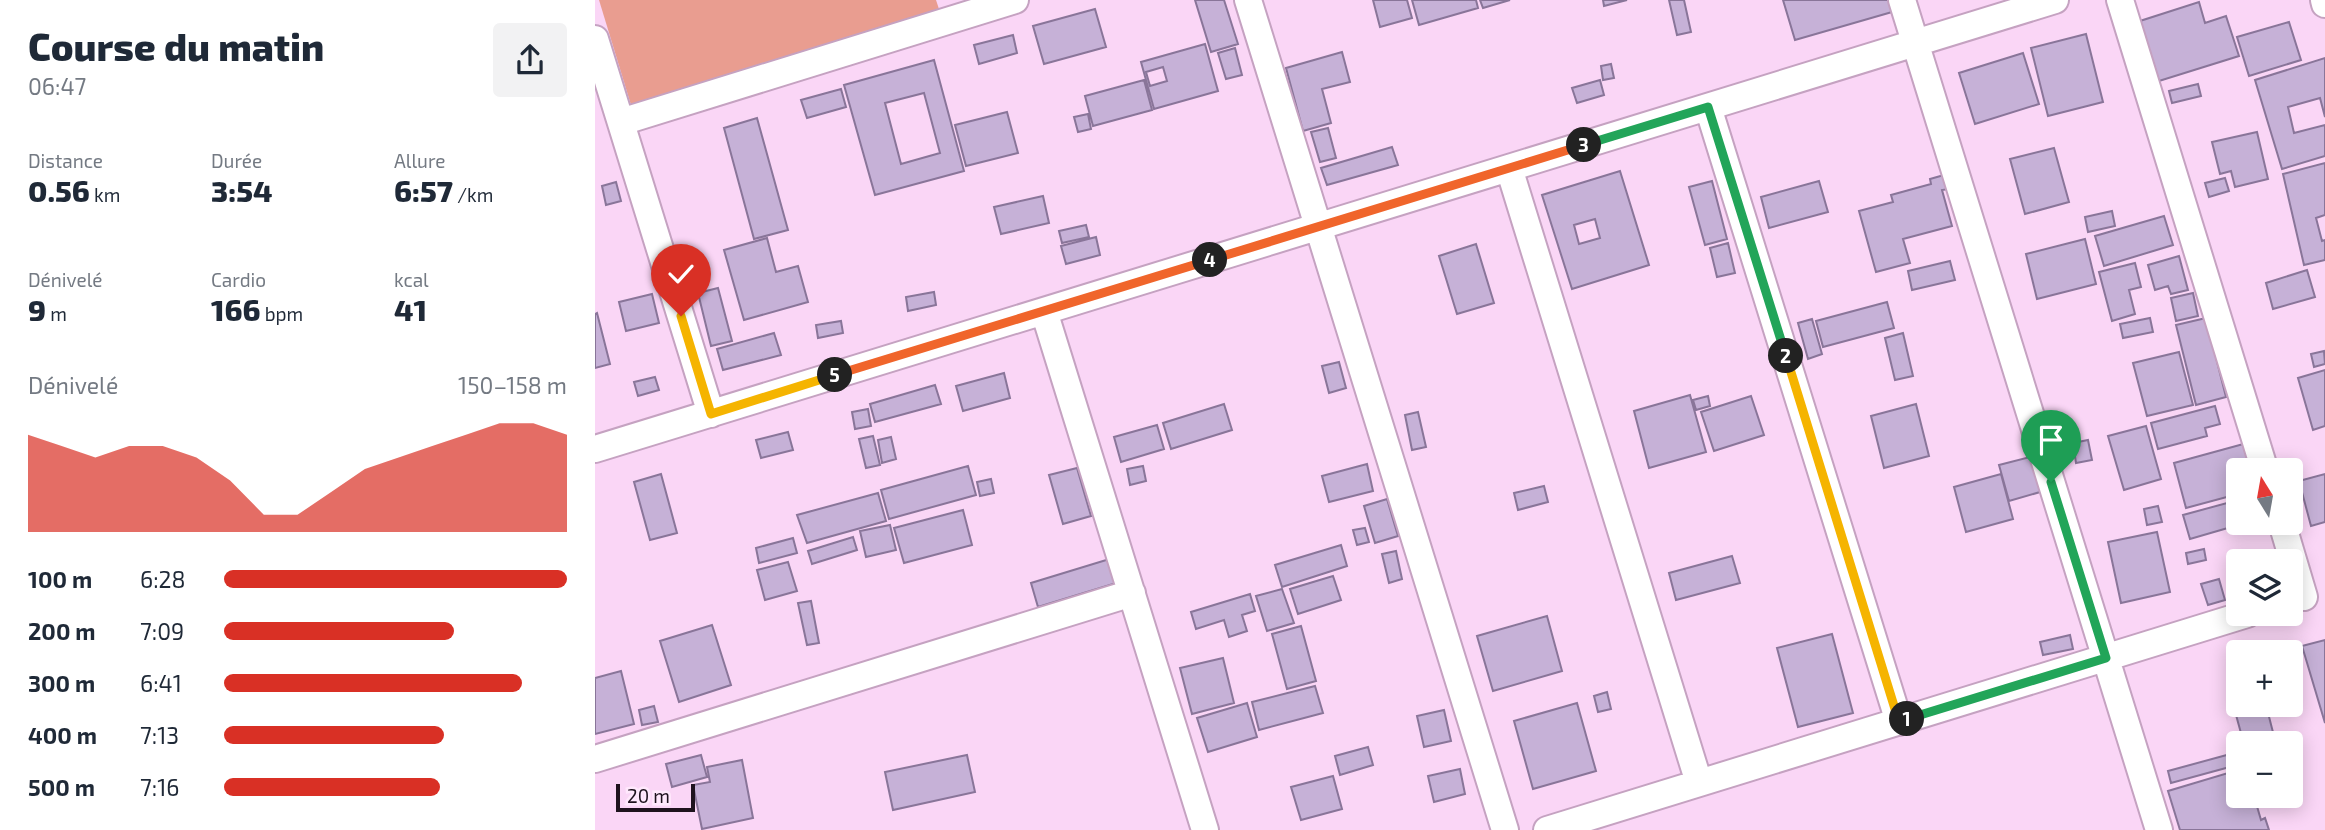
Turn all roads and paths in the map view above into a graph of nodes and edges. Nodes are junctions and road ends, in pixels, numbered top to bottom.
1 (1015, 0) edge
2 (1248, 0) edge
3 (1902, 0) edge
4 (2055, 0) edge
5 (2120, 0) edge
6 (951, 9) edge
7 (595, 39) edge
8 (1915, 43) junction
9 (1708, 107) junction
10 (621, 122) junction
11 (1509, 168) junction
12 (1318, 227) junction
13 (1044, 311) junction
14 (711, 414) junction
15 (595, 450) edge
16 (2261, 458) edge
17 (2286, 536) edge
18 (1132, 593) junction
19 (2307, 596) edge
20 (2226, 621) edge
21 (2106, 658) junction
22 (1899, 722) junction
23 (595, 759) edge
24 (1699, 783) junction
25 (1205, 830) edge
26 (1505, 830) edge
27 (1547, 830) edge
28 (2159, 830) edge

1 - 6 street
2 - 12 street
3 - 8 street
4 - 8 street
5 - 16 street
6 - 10 street
7 - 10 street
8 - 9 street
8 - 21 street
9 - 11 street
9 - 22 street
10 - 14 street
11 - 12 street
11 - 24 street
12 - 13 street
12 - 26 street
13 - 14 street
13 - 18 street
14 - 15 street
17 - 19 street
18 - 23 street
18 - 25 street
20 - 21 street
21 - 22 street
21 - 28 street
22 - 24 street
24 - 27 street

